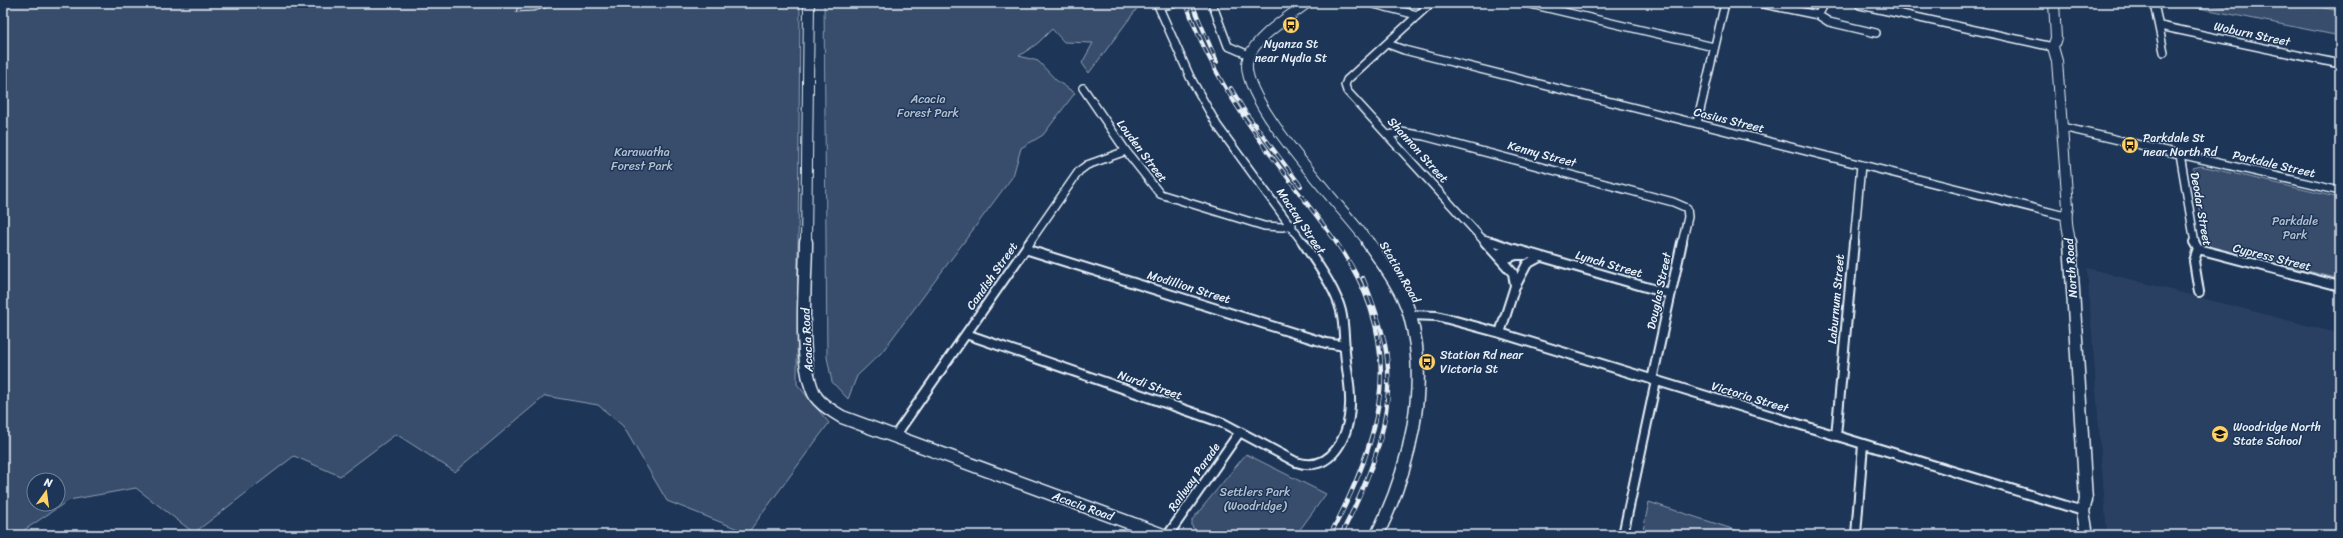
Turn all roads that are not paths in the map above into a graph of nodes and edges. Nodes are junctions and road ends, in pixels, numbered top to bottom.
1 (809, 3) edge
2 (1212, 3) edge
3 (1307, 3) edge
4 (1370, 3) edge
5 (1431, 3) edge
6 (1526, 3) edge
7 (1725, 3) edge
8 (1759, 3) edge
9 (1825, 3) edge
10 (2054, 3) edge
11 (2154, 3) edge
12 (1158, 4) edge
13 (1173, 4) dead end
14 (1860, 5) dead end
15 (1417, 15) junction
16 (1818, 15) junction
17 (2160, 26) junction
18 (1876, 33) dead end
19 (1388, 44) junction
20 (1714, 47) junction
21 (2053, 47) junction
22 (2164, 52) dead end
23 (1249, 55) junction
24 (2340, 64) edge
25 (1083, 88) dead end
26 (1697, 123) junction
27 (2062, 127) junction
28 (1389, 135) junction
29 (1126, 151) junction
30 (2180, 154) junction
31 (1861, 165) junction
32 (2340, 191) edge
33 (1687, 208) joint
34 (2065, 216) junction
35 (1292, 226) junction
36 (1480, 236) junction
37 (1025, 249) junction
38 (2198, 249) junction
39 (1516, 250) junction
40 (1539, 256) junction
41 (1499, 257) junction
42 (1515, 286) junction
43 (2340, 286) edge
44 (2199, 292) dead end
45 (1670, 294) junction
46 (1409, 315) junction
47 (1500, 333) junction
48 (966, 334) junction
49 (1345, 346) junction
50 (1654, 380) junction
51 (1239, 433) junction
52 (895, 436) junction
53 (1836, 436) junction
54 (1863, 444) junction
55 (1321, 464) joint
56 (2083, 511) junction
57 (1163, 535) edge
58 (1168, 535) edge
59 (1377, 535) edge
60 (1623, 535) edge
61 (1856, 535) edge
62 (2087, 535) edge

1 - 52 street, Acacia Road
2 - 23 street
3 - 23 street
4 - 15 street
5 - 15 street, Shannon Street
6 - 20 street
7 - 20 street
8 - 16 street
9 - 16 street
10 - 21 street, North Road
11 - 17 street
12 - 13 street, Mactay Street
12 - 35 street, Mactay Street
14 - 21 street
15 - 19 street, Shannon Street
16 - 18 street
17 - 22 street
17 - 24 street, Woburn Street
19 - 26 street, Casius Street
19 - 28 street, Shannon Street
20 - 26 street
21 - 27 street, North Road
23 - 46 street, Station Road
25 - 29 street, Louden Street
26 - 31 street, Casius Street
27 - 30 street, Parkdale Street
27 - 34 street, North Road
28 - 33 street, Kenny Street
28 - 36 street, Shannon Street
29 - 35 street, Louden Street
29 - 37 street, Candish Street
30 - 32 street, Parkdale Street
30 - 38 street, Deodar Street
31 - 34 street, Casius Street
31 - 53 street, Laburnum Street
33 - 45 street, Douglas Street
34 - 56 street, North Road
35 - 49 street, Mactay Street
36 - 39 street, Lynch Street
36 - 41 street, Shannon Street
37 - 48 street, Candish Street
37 - 49 street, Modillion Street
38 - 43 street, Cypress Street
38 - 44 street, Deodar Street
39 - 40 street, Lynch Street
39 - 41 street, Lynch Street
40 - 41 street, Lynch Street
40 - 42 street
40 - 45 street, Lynch Street
41 - 42 street, Shannon Street
42 - 47 street
45 - 50 street, Douglas Street
46 - 47 street, Victoria Street
46 - 59 street, Station Road
47 - 50 street, Victoria Street
48 - 51 street, Nurdi Street
48 - 52 street, Candish Street
49 - 55 street, Mactay Street
50 - 53 street, Victoria Street
50 - 60 street, Douglas Street
51 - 55 street, Nurdi Street
51 - 58 street, Railway Parade
52 - 57 street, Acacia Road
53 - 54 street, Victoria Street
54 - 56 street, Victoria Street
54 - 61 street
56 - 62 street, North Road

